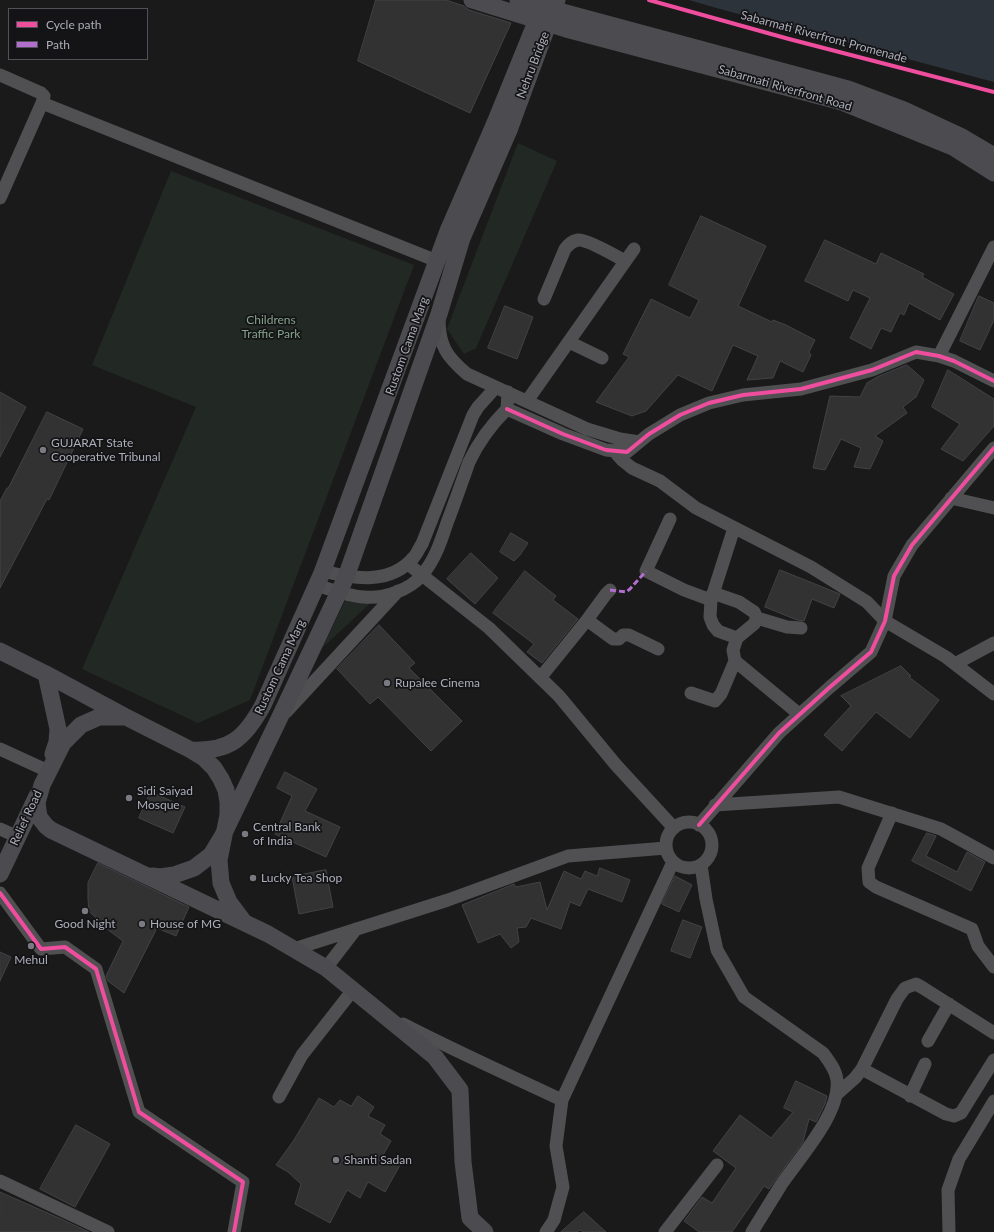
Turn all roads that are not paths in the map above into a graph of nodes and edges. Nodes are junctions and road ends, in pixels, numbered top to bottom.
1 (472, 0) edge
2 (518, 0) edge
3 (545, 0) edge
4 (558, 0) edge
5 (0, 75) edge
6 (42, 103) junction
7 (502, 126) junction
8 (994, 156) edge
9 (994, 173) edge
10 (0, 198) edge
11 (994, 247) edge
12 (634, 249) dead end
13 (437, 261) junction
14 (625, 261) junction
15 (544, 299) dead end
16 (439, 314) junction
17 (569, 342) junction
18 (939, 356) junction
19 (602, 358) dead end
20 (994, 381) edge
21 (502, 389) junction
22 (527, 401) junction
23 (507, 409) junction
24 (639, 442) junction
25 (994, 448) edge
26 (614, 451) junction
27 (952, 498) junction
28 (994, 508) edge
29 (670, 519) dead end
30 (734, 528) junction
31 (408, 564) junction
32 (422, 575) junction
33 (346, 577) junction
34 (320, 578) junction
35 (610, 590) dead end
36 (339, 592) junction
37 (398, 592) junction
38 (712, 596) junction
39 (757, 618) junction
40 (588, 620) junction
41 (886, 621) junction
42 (801, 628) dead end
43 (737, 638) junction
44 (994, 643) edge
45 (658, 649) dead end
46 (0, 651) edge
47 (735, 661) junction
48 (955, 664) junction
49 (46, 674) junction
50 (540, 678) junction
51 (691, 693) dead end
52 (994, 694) edge
53 (799, 714) junction
54 (126, 717) junction
55 (279, 719) junction
56 (0, 749) edge
57 (191, 750) junction
58 (45, 778) junction
59 (715, 805) junction
60 (892, 813) junction
61 (699, 825) junction
62 (674, 828) junction
63 (0, 829) edge
64 (52, 830) junction
65 (223, 835) junction
66 (18, 837) junction
67 (666, 848) junction
68 (994, 858) edge
69 (673, 862) junction
70 (701, 865) junction
71 (0, 874) edge
72 (146, 875) junction
73 (0, 893) edge
74 (244, 922) junction
75 (356, 929) junction
76 (294, 949) junction
77 (994, 967) edge
78 (326, 968) junction
79 (353, 990) junction
80 (949, 1004) junction
81 (382, 1013) junction
82 (994, 1033) edge
83 (928, 1041) dead end
84 (994, 1060) edge
85 (925, 1064) dead end
86 (862, 1069) junction
87 (837, 1094) junction
88 (910, 1096) junction
89 (279, 1097) dead end
90 (562, 1100) junction
91 (994, 1101) edge
92 (717, 1165) dead end
93 (0, 1181) edge
94 (105, 1232) edge
95 (234, 1232) edge
96 (485, 1232) edge
97 (546, 1232) edge
98 (665, 1232) edge
99 (752, 1232) edge
100 (949, 1232) edge

1 - 9 main road, Sabarmati Riverfront Road
2 - 8 main road
3 - 7 main road, Nehru Bridge, bridge
4 - 7 main road, Nehru Bridge, bridge
5 - 6 street
6 - 10 street
6 - 13 street
7 - 13 main road, Rustom Cama Marg
7 - 16 main road, Rustom Cama Marg
11 - 18 street
12 - 14 street
13 - 34 main road, Rustom Cama Marg
14 - 15 street
14 - 17 street
16 - 21 street
16 - 33 main road, Rustom Cama Marg
17 - 19 street
17 - 22 street
18 - 20 street
18 - 24 street
21 - 22 street
21 - 23 street
21 - 31 street
22 - 24 street
23 - 26 street
23 - 32 street
24 - 26 street
25 - 27 street
26 - 30 street
27 - 28 street
27 - 41 street
29 - 38 street
30 - 38 street
30 - 41 street
31 - 32 street
31 - 33 street
32 - 37 street
32 - 50 street
33 - 34 street
33 - 36 main road, Rustom Cama Marg
34 - 36 street
34 - 57 main road, Rustom Cama Marg
35 - 40 street
36 - 37 street
36 - 55 main road, Rustom Cama Marg
37 - 55 street
38 - 39 street
38 - 43 street
39 - 42 street
39 - 43 street
40 - 45 street
40 - 50 street
41 - 48 street
41 - 53 street
43 - 47 street
44 - 48 street
46 - 49 main road
47 - 51 street
47 - 53 street
48 - 52 street
49 - 54 main road
49 - 58 main road
50 - 62 street
53 - 59 street
54 - 57 main road
54 - 58 main road
55 - 65 main road, Rustom Cama Marg
56 - 58 street
57 - 65 main road, Rustom Cama Marg
58 - 64 main road
58 - 66 main road, Relief Road
59 - 60 street
59 - 61 street
60 - 68 street
60 - 77 street
61 - 62 street
61 - 70 street
62 - 67 street
63 - 66 street
64 - 66 main road
64 - 72 main road
65 - 72 main road, Rustom Cama Marg
65 - 74 main road
66 - 71 main road, Relief Road
67 - 69 street
67 - 75 street
69 - 70 street
69 - 90 street
70 - 87 street
72 - 74 main road
73 - 95 street
74 - 76 main road
75 - 76 street
75 - 78 street
76 - 78 main road
78 - 79 main road
79 - 81 main road
79 - 89 street
80 - 82 street
80 - 83 street
80 - 86 street
81 - 90 street
81 - 96 main road
84 - 88 street
85 - 88 street
86 - 87 street
86 - 88 street
87 - 99 street
90 - 97 street
91 - 100 street
92 - 98 street
93 - 94 street

